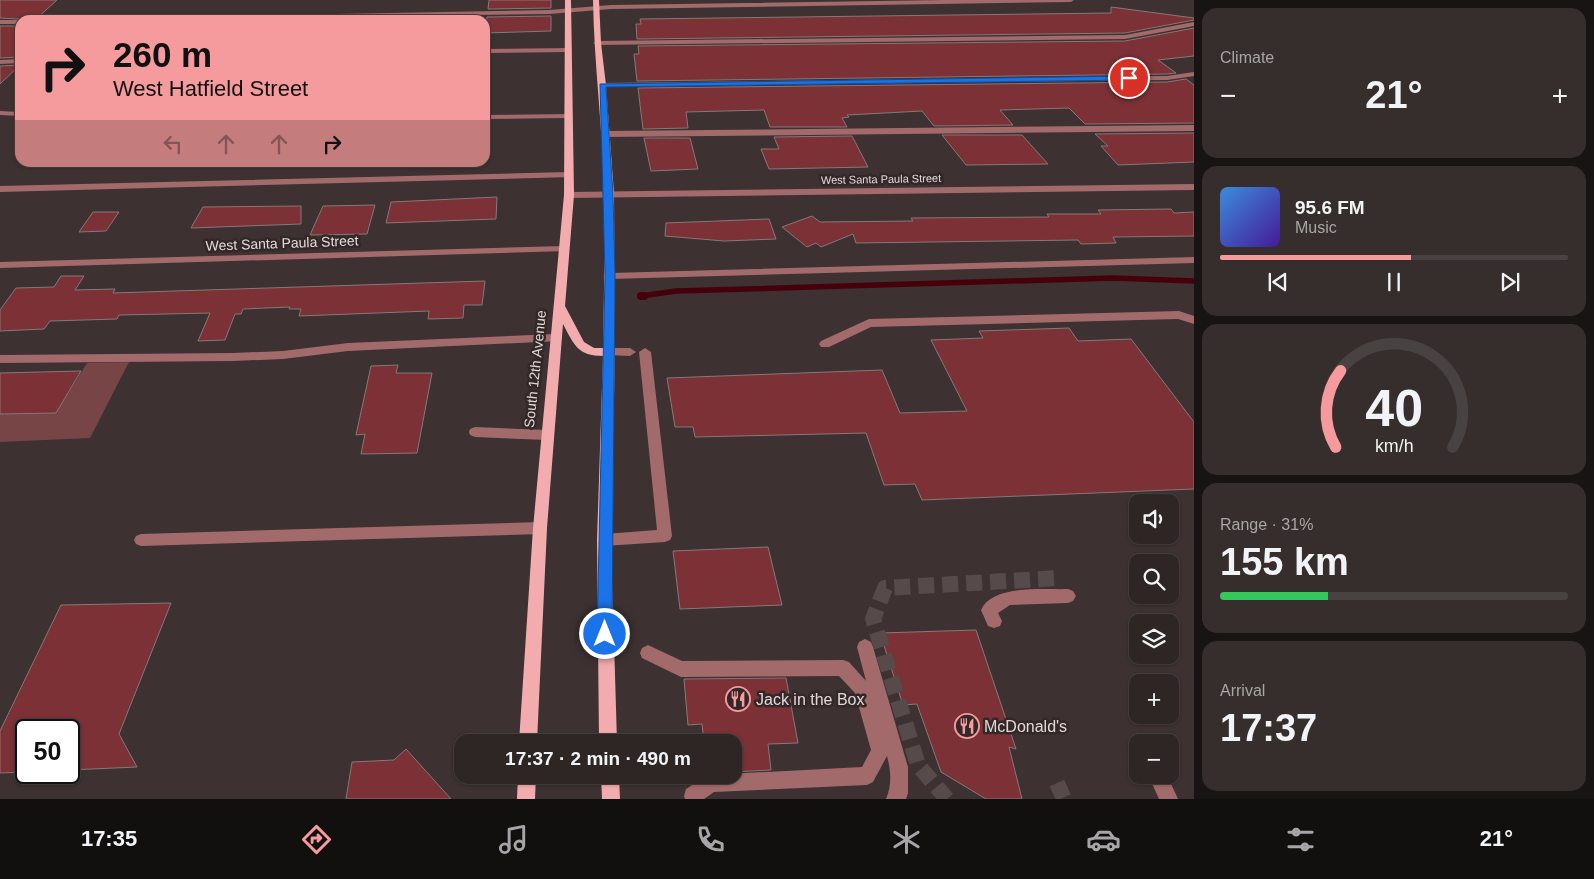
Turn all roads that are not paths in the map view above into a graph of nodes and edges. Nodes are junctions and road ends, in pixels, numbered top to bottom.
1 (568, 0) edge
2 (1071, 0) edge
3 (754, 3) edge
4 (596, 4) edge
5 (569, 11) junction
6 (366, 15) edge
7 (0, 22) edge
8 (15, 22) edge
9 (1194, 24) edge
10 (597, 43) junction
11 (568, 50) junction
12 (490, 51) edge
13 (15, 61) edge
14 (0, 62) edge
15 (1194, 74) edge
16 (602, 85) junction
17 (0, 113) edge
18 (15, 114) edge
19 (567, 116) junction
20 (490, 117) edge
21 (1194, 128) edge
22 (605, 134) junction
23 (569, 175) junction
24 (1194, 187) edge
25 (0, 189) edge
26 (609, 194) junction
27 (569, 195) junction
28 (564, 249) junction
29 (1194, 260) edge
30 (0, 265) edge
31 (610, 276) junction
32 (560, 307) junction
33 (1194, 320) edge
34 (556, 338) junction
35 (825, 344) dead end
36 (609, 352) junction
37 (0, 358) edge
38 (475, 432) dead end
39 (547, 435) junction
40 (540, 528) junction
41 (141, 540) dead end
42 (604, 540) junction
43 (1068, 596) dead end
44 (994, 621) dead end
45 (865, 647) dead end
46 (648, 653) dead end
47 (528, 734) edge
48 (608, 734) edge
49 (527, 784) edge
50 (610, 784) edge
51 (1162, 784) edge
52 (693, 796) dead end
53 (526, 799) edge
54 (611, 799) edge
55 (895, 799) edge
56 (1169, 799) edge

1 - 5 main road, South 12th Avenue
2 - 3 street
3 - 4 street
4 - 5 street
4 - 10 main road
5 - 6 street
5 - 11 main road, South 12th Avenue
7 - 8 street
9 - 10 street
10 - 16 main road
11 - 12 street
11 - 19 main road, South 12th Avenue
13 - 14 street
15 - 16 street
16 - 22 main road
17 - 18 street
19 - 20 street
19 - 23 main road, South 12th Avenue
21 - 22 street
22 - 26 main road
23 - 25 street
23 - 27 main road, South 12th Avenue
24 - 26 street, West Santa Paula Street
26 - 27 street, West Santa Paula Street
26 - 31 main road
27 - 28 main road, South 12th Avenue
28 - 30 street, West Santa Paula Street
28 - 32 main road, South 12th Avenue
29 - 31 street
31 - 36 main road
32 - 34 main road, South 12th Avenue
32 - 36 main road
33 - 35 street
34 - 37 street
34 - 39 main road, South 12th Avenue
36 - 42 main road
36 - 42 street
38 - 39 street
39 - 40 main road, South 12th Avenue
40 - 41 street
40 - 47 main road, South 12th Avenue
42 - 48 main road
43 - 44 street
45 - 55 street
46 - 52 street
49 - 53 main road
50 - 54 main road
51 - 56 street

